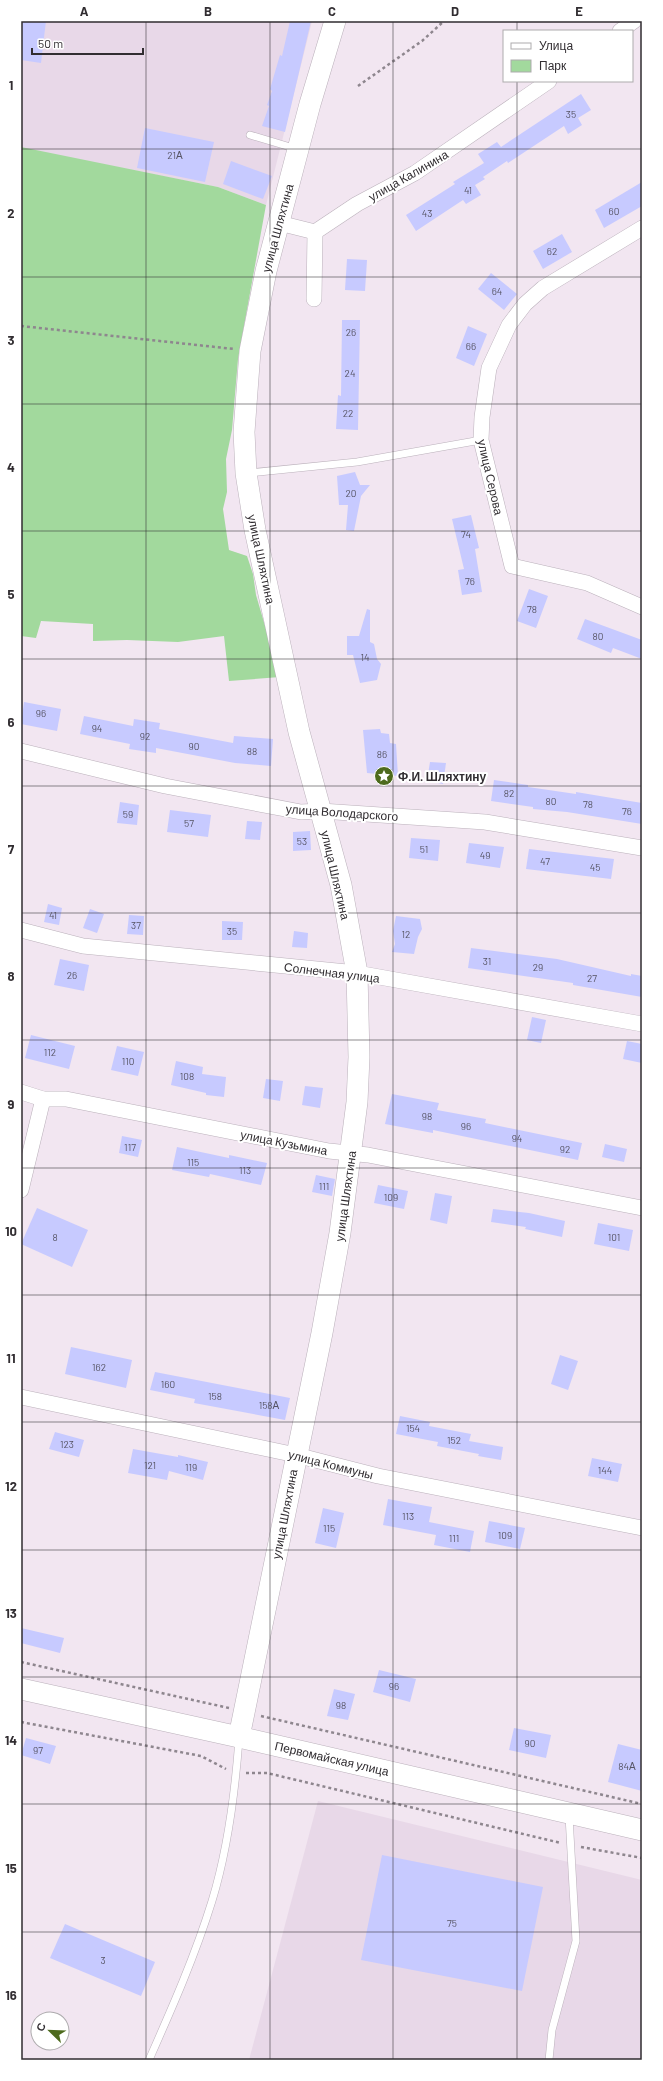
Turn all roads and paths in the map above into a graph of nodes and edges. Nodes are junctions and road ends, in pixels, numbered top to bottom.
1 (335, 21) edge
2 (444, 21) edge
3 (548, 82) edge
4 (358, 86) dead end
5 (250, 135) dead end
6 (297, 149) junction
7 (279, 223) junction
8 (642, 228) edge
9 (315, 232) junction
10 (314, 300) dead end
11 (21, 326) edge
12 (250, 351) junction
13 (481, 440) junction
14 (246, 473) junction
15 (642, 607) edge
16 (21, 751) edge
17 (321, 810) junction
18 (642, 848) edge
19 (21, 930) edge
20 (357, 973) junction
21 (642, 1024) edge
22 (21, 1092) edge
23 (43, 1099) junction
24 (351, 1153) junction
25 (21, 1190) edge
26 (642, 1208) edge
27 (21, 1397) edge
28 (296, 1455) junction
29 (642, 1528) edge
30 (21, 1662) edge
31 (21, 1689) edge
32 (244, 1712) junction
33 (21, 1722) edge
34 (239, 1737) junction
35 (236, 1772) junction
36 (642, 1804) edge
37 (569, 1813) junction
38 (642, 1830) edge
39 (571, 1845) junction
40 (642, 1858) edge
41 (149, 2060) edge
42 (549, 2060) edge

1 - 6 main road, улица Шляхтина
2 - 4 path
3 - 9 street, улица Калинина
5 - 6 lane
6 - 7 main road, улица Шляхтина
7 - 9 street
7 - 12 main road, улица Шляхтина
8 - 13 street, улица Серова
9 - 10 street
11 - 12 path
12 - 14 main road, улица Шляхтина
13 - 14 lane
13 - 15 street, улица Серова
14 - 17 main road, улица Шляхтина
16 - 17 street, улица Володарского
17 - 18 street, улица Володарского
17 - 20 main road, улица Шляхтина
19 - 20 street, Солнечная улица
20 - 21 street, Солнечная улица
20 - 24 main road, улица Шляхтина
22 - 23 street, улица Кузьмина
23 - 24 street, улица Кузьмина
23 - 25 street
24 - 26 street, улица Кузьмина
24 - 28 main road, улица Шляхтина
27 - 28 street, улица Коммуны
28 - 29 street, улица Коммуны
28 - 32 main road, улица Шляхтина
30 - 32 path
31 - 34 main road, Первомайская улица
32 - 34 main road, улица Шляхтина
32 - 36 path
33 - 35 path
34 - 35 lane
34 - 37 main road, Первомайская улица
35 - 39 path
35 - 41 lane
37 - 38 main road, Первомайская улица
37 - 39 lane
39 - 40 path
39 - 42 lane

